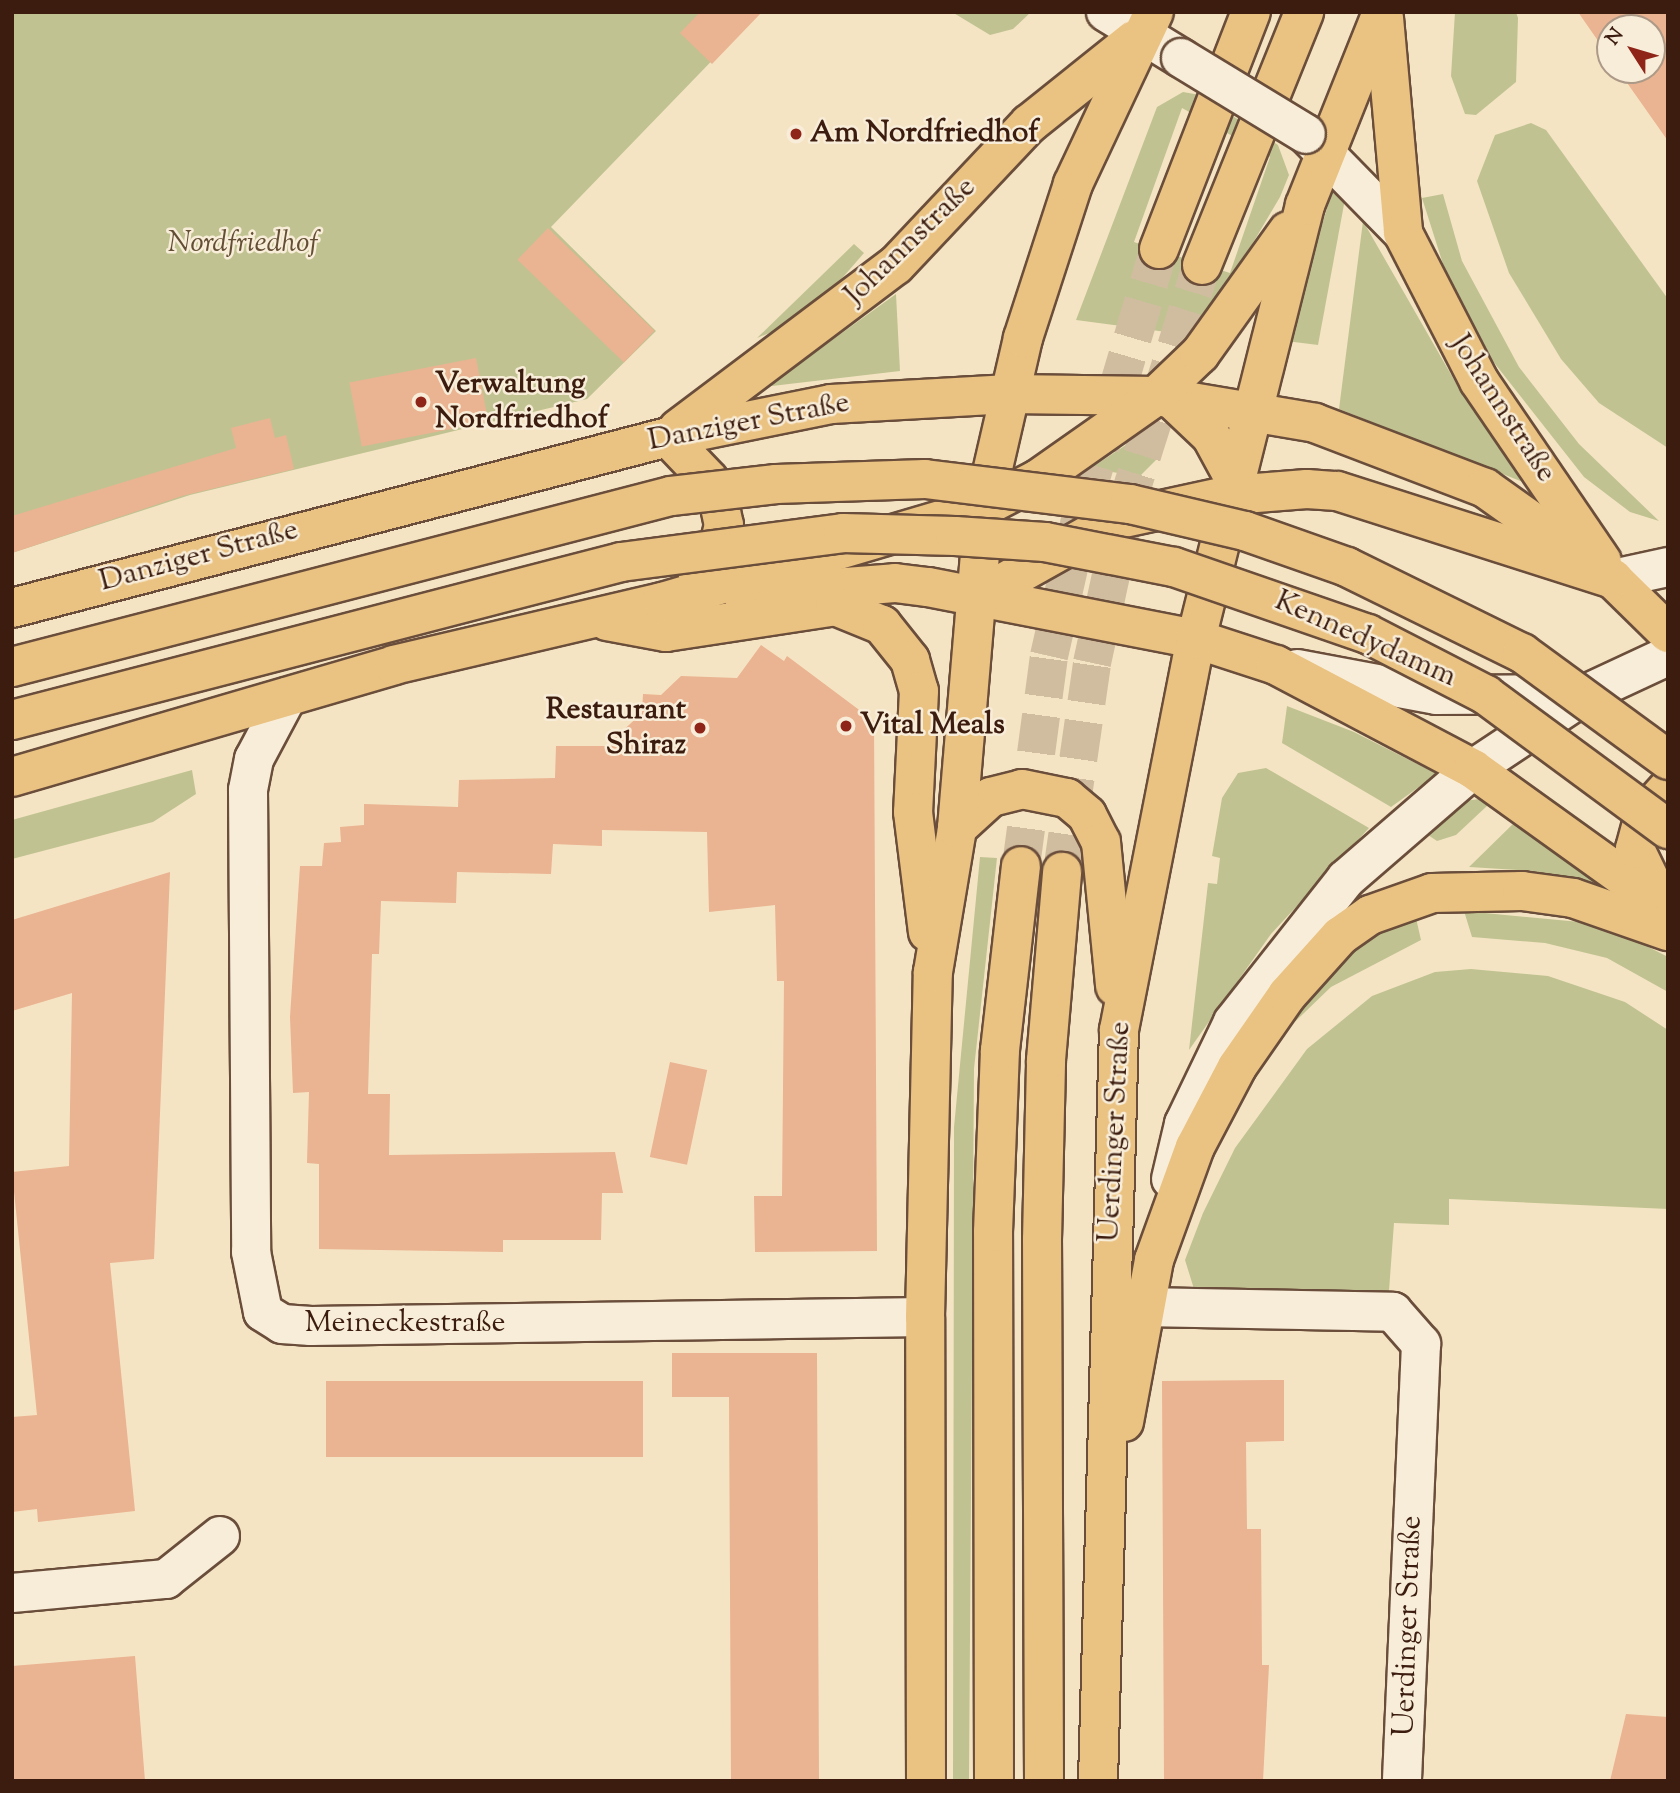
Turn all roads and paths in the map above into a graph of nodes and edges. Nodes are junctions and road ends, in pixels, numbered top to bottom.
1 (1107, 12) edge
2 (1251, 12) edge
3 (1304, 12) edge
4 (1383, 12) edge
5 (1148, 23) edge
6 (1315, 142) junction
7 (1305, 205) junction
8 (1403, 233) junction
9 (1159, 249) tunnel mouth
10 (1202, 265) tunnel mouth
11 (1010, 394) junction
12 (1164, 398) junction
13 (1254, 409) junction
14 (668, 436) junction
15 (1233, 487) junction
16 (1130, 504) joint
17 (984, 507) junction
18 (1668, 567) edge
19 (1613, 579) junction
20 (978, 597) junction
21 (662, 602) junction
22 (12, 608) edge
23 (595, 619) junction
24 (1668, 633) edge
25 (1196, 639) junction
26 (1668, 656) edge
27 (1276, 665) junction
28 (12, 667) edge
29 (1586, 694) junction
30 (287, 697) junction
31 (12, 720) edge
32 (1668, 760) edge
33 (1473, 769) junction
34 (12, 776) edge
35 (1668, 788) edge
36 (957, 828) junction
37 (1668, 829) edge
38 (1021, 866) tunnel mouth
39 (1062, 872) tunnel mouth
40 (1666, 915) edge
41 (933, 972) junction
42 (1119, 1030) junction
43 (1154, 1260) junction
44 (1143, 1307) junction
45 (925, 1317) junction
46 (220, 1536) dead end
47 (1100, 1569) junction
48 (12, 1592) edge
49 (926, 1781) edge
50 (995, 1781) edge
51 (1044, 1781) edge
52 (1098, 1781) edge
53 (1402, 1781) edge

1 - 5 street, Johannstraße
2 - 9 main road
3 - 10 main road
4 - 6 main road, Johannstraße
4 - 8 main road, Johannstraße
5 - 6 street, Johannstraße, bridge
5 - 11 main road
5 - 14 main road, Johannstraße
6 - 7 main road, Johannstraße
6 - 8 street, Johannstraße
7 - 12 main road, Johannstraße
7 - 13 main road, Johannstraße
8 - 19 main road, Johannstraße
11 - 12 main road, Danziger Straße
11 - 14 main road, Danziger Straße
11 - 17 main road
12 - 13 main road, Danziger Straße
12 - 15 main road
12 - 17 main road, Johannstraße
13 - 15 main road, Johannstraße
13 - 19 main road
14 - 22 main road, Danziger Straße
14 - 23 main road
15 - 19 main road
15 - 20 main road
15 - 25 main road, Uerdinger Straße
16 - 28 main road, Danziger Straße, bridge
16 - 32 main road, Kennedydamm, bridge
17 - 20 main road
17 - 21 main road, Johannstraße
18 - 19 street
19 - 24 main road
20 - 21 main road, Kennedydamm
20 - 25 main road, Kennedydamm
20 - 36 main road
21 - 23 main road
23 - 30 main road
23 - 41 main road
25 - 27 main road, Kennedydamm
25 - 42 main road, Uerdinger Straße
26 - 29 street, Uerdinger Straße
27 - 29 street
27 - 33 main road, Kennedydamm
29 - 33 street, Uerdinger Straße
30 - 34 main road
30 - 45 street, Meineckestraße
31 - 37 main road, Kennedydamm, bridge
33 - 40 main road, Kennedydamm
33 - 43 street, Uerdinger Straße
35 - 40 main road
36 - 41 main road
36 - 42 main road
38 - 50 main road
39 - 51 main road
40 - 43 main road
41 - 45 main road
42 - 47 main road, Uerdinger Straße
43 - 44 main road
44 - 47 main road
44 - 53 street, Uerdinger Straße
45 - 49 main road
46 - 48 street
47 - 52 main road, Uerdinger Straße

